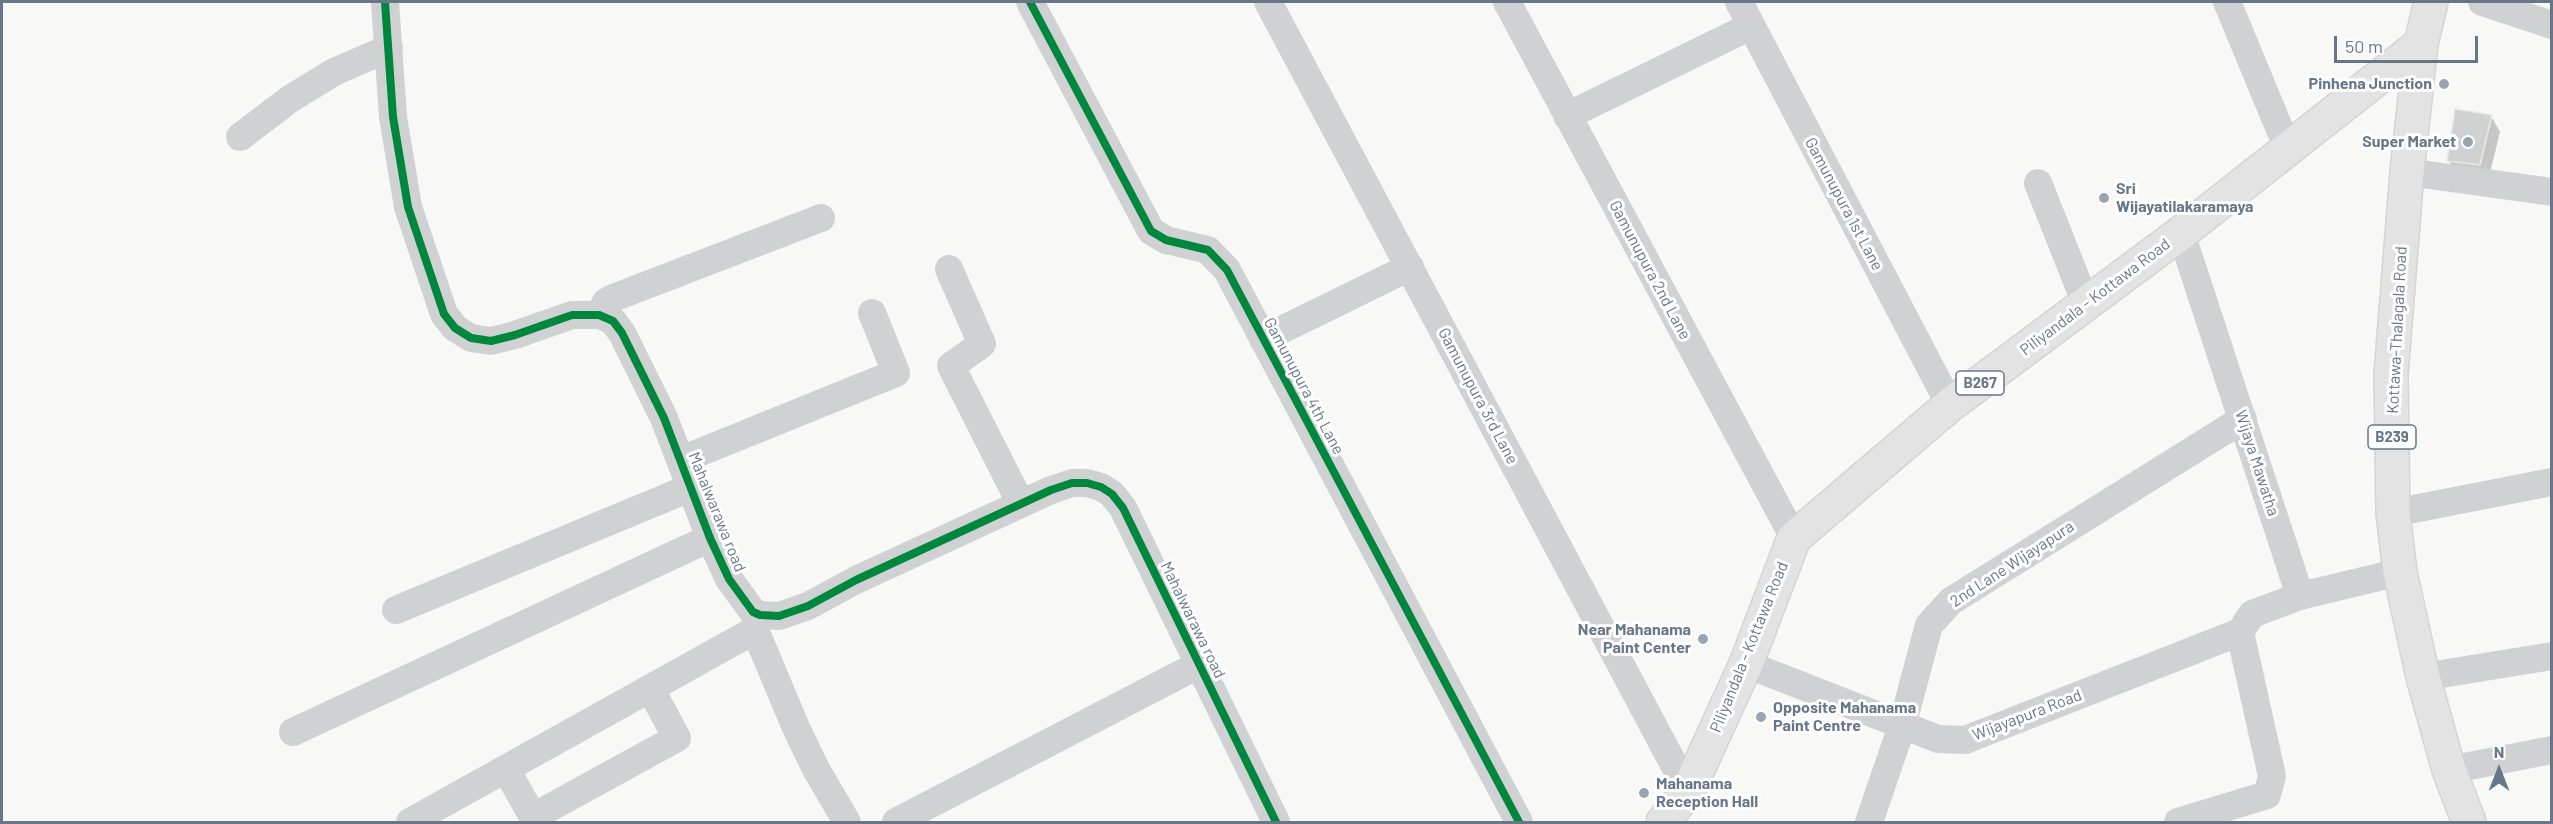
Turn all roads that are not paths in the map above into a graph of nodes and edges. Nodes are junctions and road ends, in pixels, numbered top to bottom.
1 (385, 2) edge
2 (1030, 2) edge
3 (1269, 2) edge
4 (1507, 2) edge
5 (2227, 2) edge
6 (2431, 2) edge
7 (2482, 2) edge
8 (1745, 14) edge
9 (2552, 25) edge
10 (2421, 44) junction
11 (389, 48) junction
12 (1566, 116) junction
13 (240, 137) dead end
14 (2288, 148) junction
15 (2407, 172) junction
16 (2038, 183) dead end
17 (2552, 192) edge
18 (821, 218) dead end
19 (2181, 233) junction
20 (1410, 267) junction
21 (948, 269) dead end
22 (2086, 304) junction
23 (872, 313) dead end
24 (599, 315) junction
25 (1263, 339) junction
26 (1950, 405) junction
27 (2243, 418) junction
28 (681, 460) junction
29 (2552, 482) edge
30 (692, 487) junction
31 (1021, 504) junction
32 (2393, 513) junction
33 (710, 538) junction
34 (1794, 538) junction
35 (2400, 572) junction
36 (2300, 596) junction
37 (396, 610) dead end
38 (758, 622) junction
39 (2240, 632) junction
40 (2552, 656) edge
41 (1200, 664) junction
42 (1746, 664) junction
43 (2423, 677) junction
44 (650, 688) junction
45 (1902, 726) junction
46 (293, 732) dead end
47 (2552, 750) edge
48 (506, 769) junction
49 (2449, 770) junction
50 (1688, 791) junction
51 (530, 820) edge
52 (410, 822) edge
53 (846, 822) edge
54 (896, 822) edge
55 (1276, 822) edge
56 (1519, 822) edge
57 (1663, 822) edge
58 (1869, 822) edge
59 (2178, 822) edge
60 (2469, 822) edge

1 - 11 street
2 - 25 street, Gamunupura 4th Lane
3 - 20 street, Gamunupura 3rd Lane
4 - 12 street, Gamunupura 2nd Lane
5 - 14 street
6 - 10 main road, B239
7 - 9 street
8 - 12 street
8 - 26 street, Gamunupura 1st Lane
10 - 14 main road, Piliyandala - Kottawa Road / B267
10 - 15 main road, Kottawa-Thalagala Road / B239
11 - 13 street
11 - 24 street
12 - 34 street, Gamunupura 2nd Lane
14 - 19 main road, Piliyandala - Kottawa Road / B267
15 - 17 street
15 - 32 main road, Kottawa-Thalagala Road / B239
16 - 22 street
18 - 24 street
19 - 22 main road, Piliyandala - Kottawa Road / B267
19 - 27 street, Wijaya Mawatha
20 - 25 street
20 - 50 street, Gamunupura 3rd Lane
21 - 31 street
22 - 26 main road, Piliyandala - Kottawa Road / B267
23 - 28 street
24 - 28 street, Mahalwarawa road
25 - 56 street, Gamunupura 4th Lane
26 - 34 main road, Piliyandala - Kottawa Road / B267
27 - 36 street, Wijaya Mawatha
27 - 45 street, 2nd Lane Wijayapura
28 - 30 street, Mahalwarawa road
29 - 32 street
30 - 33 street, Mahalwarawa road
30 - 37 street
31 - 38 street, Mahalwarawa road
31 - 41 street, Mahalwarawa road
32 - 35 main road, Kottawa-Thalagala Road / B239
33 - 38 street, Mahalwarawa road
33 - 46 street
34 - 42 main road, Piliyandala - Kottawa Road / B267
35 - 36 street
35 - 43 main road, Kottawa-Thalagala Road / B239
36 - 39 street
38 - 44 street
38 - 53 street
39 - 45 street, Wijayapura Road
39 - 59 street
40 - 43 street
41 - 54 street
41 - 55 street, Mahalwarawa road
42 - 45 street, Wijayapura Road
42 - 50 main road, Piliyandala - Kottawa Road / B267
43 - 49 main road, Kottawa-Thalagala Road / B239
44 - 48 street
44 - 51 street
45 - 58 street, 2nd Lane Wijayapura
47 - 49 street
48 - 51 street
48 - 52 street
49 - 60 main road, Kottawa-Thalagala Road / B239
50 - 57 main road, Piliyandala - Kottawa Road / B267

